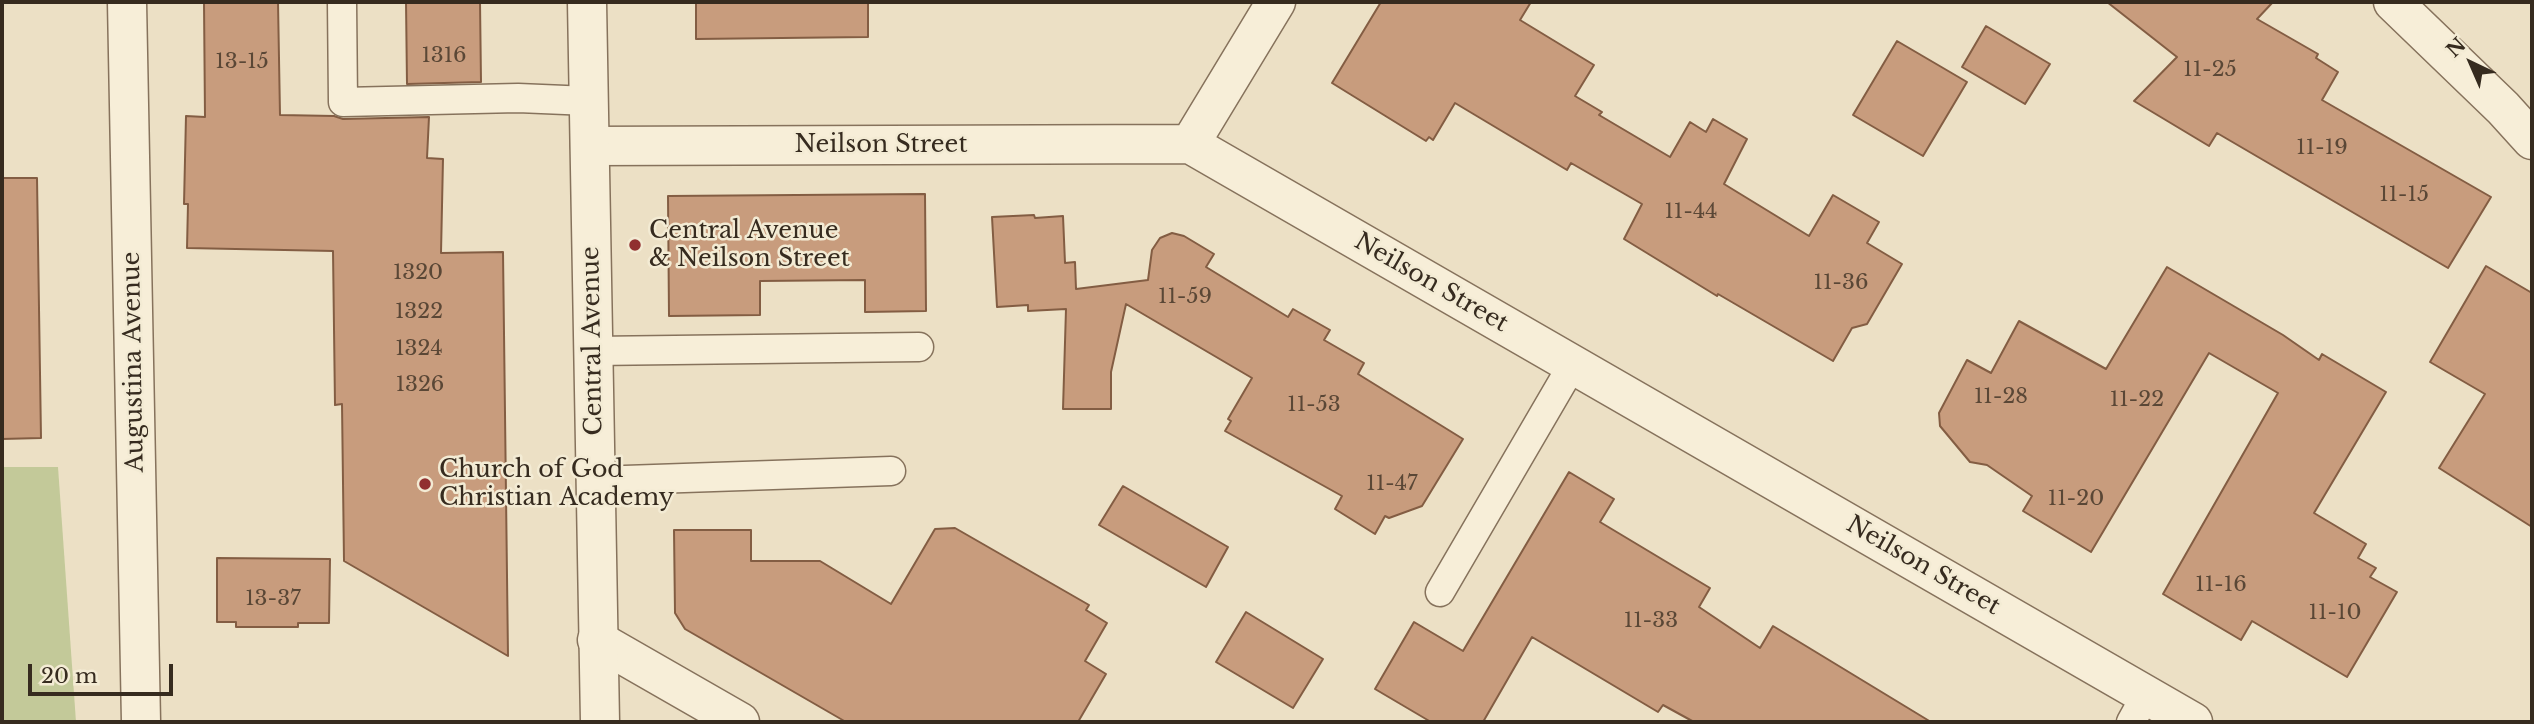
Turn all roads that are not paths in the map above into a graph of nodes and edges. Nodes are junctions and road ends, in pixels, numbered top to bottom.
1 (127, 2) edge
2 (342, 2) edge
3 (587, 2) edge
4 (1276, 2) edge
5 (2393, 2) edge
6 (589, 101) junction
7 (2532, 140) edge
8 (1190, 144) junction
9 (590, 146) junction
10 (919, 347) dead end
11 (593, 351) junction
12 (1573, 365) junction
13 (891, 471) dead end
14 (595, 481) junction
15 (1440, 592) dead end
16 (597, 640) junction
17 (2139, 709) edge
18 (141, 722) edge
19 (600, 722) edge
20 (740, 722) edge
21 (2193, 722) edge

1 - 18 street, Augustina Avenue
2 - 6 lane
3 - 6 street, Central Avenue
4 - 8 street
5 - 7 street
6 - 9 street, Central Avenue
8 - 9 street, Neilson Street
8 - 12 street, Neilson Street
9 - 11 street, Central Avenue
10 - 11 lane
11 - 14 street, Central Avenue
12 - 15 lane
12 - 17 street, Neilson Street
13 - 14 lane
14 - 16 street, Central Avenue
16 - 19 street, Central Avenue
16 - 20 street
17 - 21 street, Neilson Street

